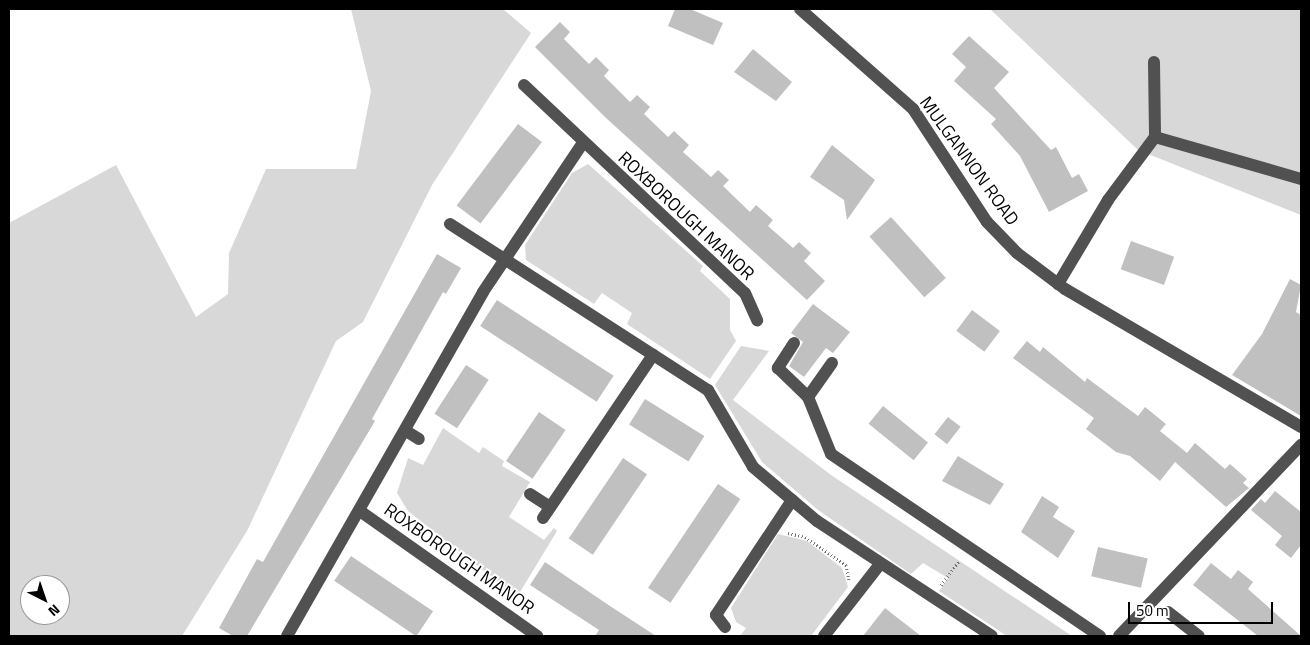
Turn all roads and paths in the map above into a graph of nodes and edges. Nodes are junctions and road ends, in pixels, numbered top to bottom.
1 (800, 9) edge
2 (1154, 62) dead end
3 (524, 85) dead end
4 (1155, 137) junction
5 (582, 144) junction
6 (1301, 179) edge
7 (450, 224) dead end
8 (504, 260) junction
9 (1058, 284) junction
10 (757, 320) dead end
11 (794, 344) dead end
12 (652, 355) junction
13 (832, 363) dead end
14 (808, 397) junction
15 (1301, 427) edge
16 (406, 431) junction
17 (419, 439) dead end
18 (1301, 445) edge
19 (530, 494) dead end
20 (792, 500) junction
21 (360, 511) junction
22 (774, 526) junction
23 (968, 549) junction
24 (880, 564) junction
25 (860, 590) junction
26 (932, 597) junction
27 (1168, 612) dead end
28 (725, 627) dead end
29 (1195, 635) edge
30 (287, 636) edge
31 (537, 636) edge
32 (824, 636) edge
33 (992, 636) edge
34 (1100, 636) edge
35 (1119, 636) edge

1 - 9 street, MULGANNON ROAD
2 - 4 street
3 - 5 street, ROXBOROUGH MANOR
4 - 6 street
4 - 9 street
5 - 8 street, ROXBOROUGH MANOR
5 - 10 street, ROXBOROUGH MANOR
7 - 8 street
8 - 12 street
8 - 16 street, ROXBOROUGH MANOR
9 - 15 street, MULGANNON ROAD
11 - 14 street
12 - 19 street
12 - 20 street
13 - 14 street
14 - 23 street
16 - 17 street
16 - 21 street, ROXBOROUGH MANOR
18 - 35 street
20 - 22 street
20 - 24 street
21 - 30 street, ROXBOROUGH MANOR
21 - 31 street, ROXBOROUGH MANOR
22 - 25 path
22 - 28 street
23 - 26 path
23 - 34 street
24 - 25 street
24 - 26 street
25 - 32 street
26 - 33 street
27 - 29 street

